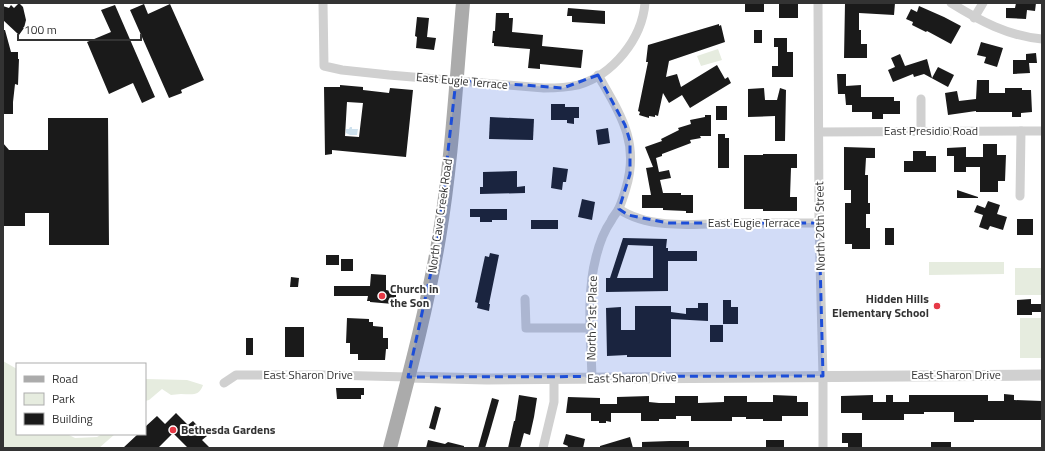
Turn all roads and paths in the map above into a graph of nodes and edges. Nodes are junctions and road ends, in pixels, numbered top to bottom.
1 (323, 3) edge
2 (463, 3) edge
3 (645, 3) edge
4 (818, 3) edge
5 (951, 3) edge
6 (982, 3) edge
7 (974, 18) junction
8 (1042, 39) edge
9 (598, 75) junction
10 (456, 80) junction
11 (921, 99) dead end
12 (921, 131) junction
13 (1021, 131) junction
14 (1042, 131) edge
15 (820, 132) junction
16 (1020, 196) dead end
17 (619, 209) junction
18 (819, 223) junction
19 (525, 299) dead end
20 (591, 328) junction
21 (1042, 375) edge
22 (823, 376) junction
23 (408, 377) junction
24 (554, 378) junction
25 (592, 378) junction
26 (224, 383) dead end
27 (390, 448) edge
28 (543, 448) edge
29 (823, 448) edge

1 - 10 street, East Eugie Terrace
2 - 10 main road, North Cave Creek Road
3 - 9 street
4 - 15 street, North 20th Street
5 - 7 street
6 - 7 street
7 - 8 street
9 - 10 street, East Eugie Terrace
9 - 17 street, North 21st Place
10 - 23 main road, North Cave Creek Road
11 - 12 street
12 - 13 street, East Presidio Road
12 - 15 street, East Presidio Road
13 - 14 street, East Presidio Road
13 - 16 street
15 - 18 street, North 20th Street
17 - 18 street, East Eugie Terrace
17 - 20 street, North 21st Place
18 - 22 street, North 20th Street
19 - 20 street
20 - 25 street, North 21st Place
21 - 22 street, East Sharon Drive
22 - 25 street, East Sharon Drive
22 - 29 street, North 20th Street
23 - 24 street, East Sharon Drive
23 - 26 street, East Sharon Drive
23 - 27 main road, North Cave Creek Road
24 - 25 street, East Sharon Drive
24 - 28 street

